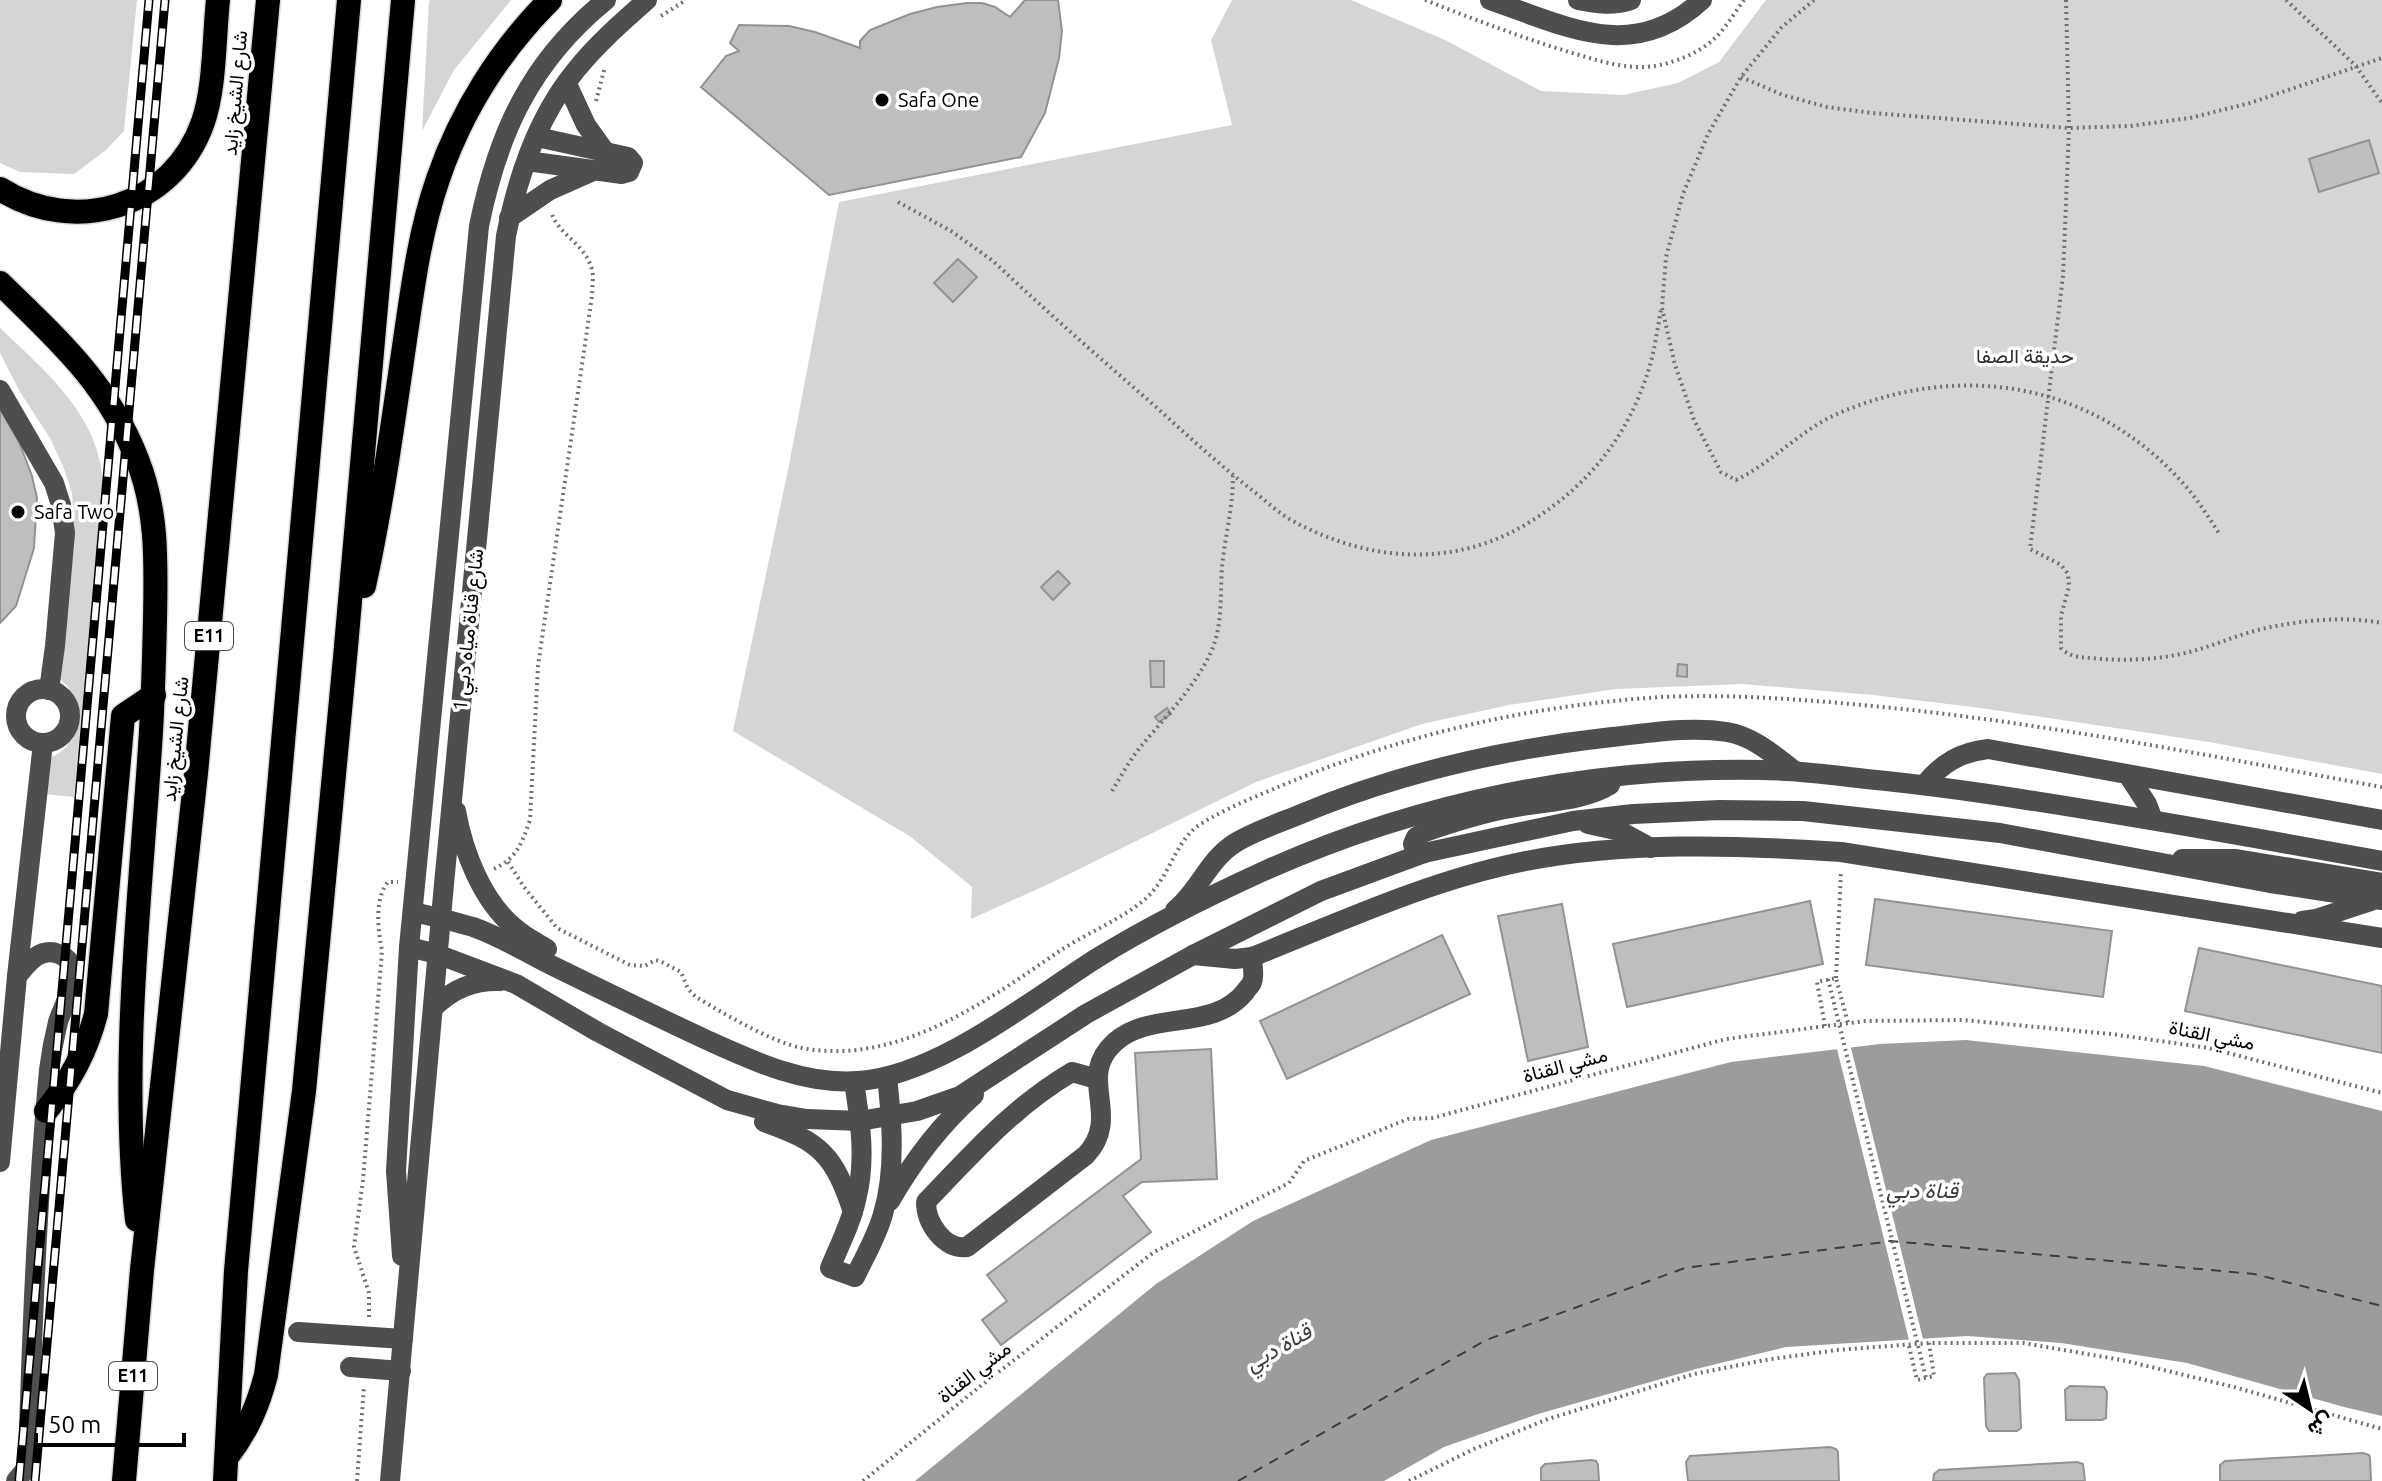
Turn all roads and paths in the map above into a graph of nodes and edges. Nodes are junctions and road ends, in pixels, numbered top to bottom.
1 (218, 0) edge
2 (268, 0) edge
3 (349, 0) edge
4 (403, 0) edge
5 (550, 0) edge
6 (606, 0) edge
7 (647, 0) edge
8 (686, 0) edge
9 (1490, 0) edge
10 (1578, 0) edge
11 (1631, 0) edge
12 (1702, 0) edge
13 (1814, 0) edge
14 (2066, 0) edge
15 (2286, 0) edge
16 (656, 19) dead end
17 (611, 57) dead end
18 (2382, 58) edge
19 (2355, 65) junction
20 (1741, 77) junction
21 (567, 84) junction
22 (2382, 103) edge
23 (579, 113) junction
24 (2069, 128) junction
25 (537, 137) junction
26 (527, 161) junction
27 (602, 161) junction
28 (0, 189) edge
29 (550, 190) junction
30 (898, 202) dead end
31 (509, 218) junction
32 (0, 283) edge
33 (1662, 308) junction
34 (0, 390) edge
35 (2047, 395) junction
36 (1233, 476) junction
37 (2220, 535) dead end
38 (2382, 623) edge
39 (345, 658) junction
40 (49, 690) junction
41 (154, 695) junction
42 (9, 708) edge
43 (43, 743) junction
44 (1795, 771) junction
45 (2128, 775) junction
46 (1623, 776) junction
47 (1925, 784) junction
48 (452, 789) junction
49 (1112, 791) dead end
50 (2153, 820) junction
51 (2382, 820) edge
52 (1573, 821) junction
53 (1651, 848) junction
54 (1841, 852) junction
55 (1424, 853) junction
56 (2382, 861) edge
57 (478, 876) junction
58 (409, 882) dead end
59 (2381, 894) edge
60 (413, 912) junction
61 (441, 918) junction
62 (1160, 923) junction
63 (2286, 923) junction
64 (2382, 938) edge
65 (409, 947) junction
66 (437, 954) junction
67 (1193, 955) junction
68 (1252, 957) junction
69 (17, 976) junction
70 (1836, 978) junction
71 (1828, 979) junction
72 (516, 984) junction
73 (628, 1003) junction
74 (433, 1008) junction
75 (1848, 1023) junction
76 (1825, 1026) junction
77 (1002, 1070) junction
78 (887, 1077) junction
79 (1097, 1079) junction
80 (854, 1082) junction
81 (2382, 1093) edge
82 (727, 1100) junction
83 (46, 1111) junction
84 (892, 1117) junction
85 (860, 1121) junction
86 (0, 1162) edge
87 (853, 1212) junction
88 (884, 1212) junction
89 (142, 1270) junction
90 (406, 1304) junction
91 (298, 1332) dead end
92 (366, 1338) junction
93 (403, 1339) junction
94 (1929, 1343) junction
95 (1909, 1345) junction
96 (358, 1368) joint
97 (401, 1371) junction
98 (1926, 1378) junction
99 (2382, 1429) edge
100 (226, 1469) edge
101 (16, 1481) edge
102 (124, 1481) edge
103 (357, 1481) edge
104 (390, 1481) edge
105 (863, 1481) edge
106 (1409, 1481) edge

1 - 28 highway
2 - 89 highway, شارع الشيخ زايد / E11
3 - 100 highway
4 - 39 highway
5 - 39 highway
6 - 60 street, شارع قناة مياه دبي 1
7 - 21 street, شارع قناة مياه دبي 1
8 - 16 path
9 - 12 street
10 - 11 street
13 - 20 path
14 - 24 path
15 - 19 path
17 - 23 path
18 - 19 path
19 - 22 path
19 - 24 path
20 - 24 path
20 - 33 path
21 - 23 street
21 - 25 street, شارع قناة مياه دبي 1
23 - 27 street
24 - 35 path
25 - 26 street, شارع قناة مياه دبي 1
25 - 27 street
26 - 27 street
26 - 31 street, شارع قناة مياه دبي 1
27 - 29 street
29 - 31 street
29 - 57 path
30 - 36 path
31 - 48 street, شارع قناة مياه دبي 1
32 - 41 highway
33 - 35 path
33 - 36 path
34 - 40 street
35 - 37 path
35 - 38 path
36 - 49 path
39 - 100 highway
40 - 42 street
40 - 43 street
41 - 83 highway
41 - 89 highway
42 - 43 street
43 - 69 street
44 - 46 street
44 - 47 street
44 - 62 street
45 - 47 street
45 - 50 street
45 - 51 street
46 - 55 street
46 - 62 street
47 - 50 street
48 - 57 street
48 - 61 street, شارع قناة مياه دبي 1
50 - 56 street
52 - 53 street
52 - 55 street
52 - 59 street
53 - 54 street
53 - 68 street
54 - 63 street
54 - 70 path
55 - 67 street
57 - 73 street
58 - 92 path
59 - 63 street
60 - 61 street
60 - 65 street, شارع قناة مياه دبي 1
61 - 66 street, شارع قناة مياه دبي 1
61 - 73 street
62 - 78 street
63 - 64 street
65 - 66 street
65 - 90 street, شارع قناة مياه دبي 1
66 - 72 street
66 - 74 street, شارع قناة مياه دبي 1
67 - 68 street
67 - 77 street
68 - 79 street
69 - 83 street
69 - 86 street
70 - 71 path
70 - 75 path
71 - 76 path
71 - 98 path, bridge
72 - 74 street
72 - 82 street
73 - 80 street
74 - 90 street, شارع قناة مياه دبي 1
75 - 76 path, مشي القناة
75 - 81 path, مشي القناة
76 - 105 path, مشي القناة
77 - 84 street
77 - 88 street
78 - 80 street
78 - 84 street
79 - 79 street
80 - 85 street
82 - 85 street
82 - 87 street
83 - 101 street
84 - 85 street
84 - 88 street
85 - 87 street
87 - 88 street
89 - 102 highway, شارع الشيخ زايد / E11
90 - 93 street, شارع قناة مياه دبي 1
91 - 92 street
92 - 93 street
93 - 97 street, شارع قناة مياه دبي 1
94 - 95 path
94 - 98 path
94 - 99 path
95 - 98 path
95 - 106 path
96 - 97 street
96 - 103 path
97 - 104 street, شارع قناة مياه دبي 1

